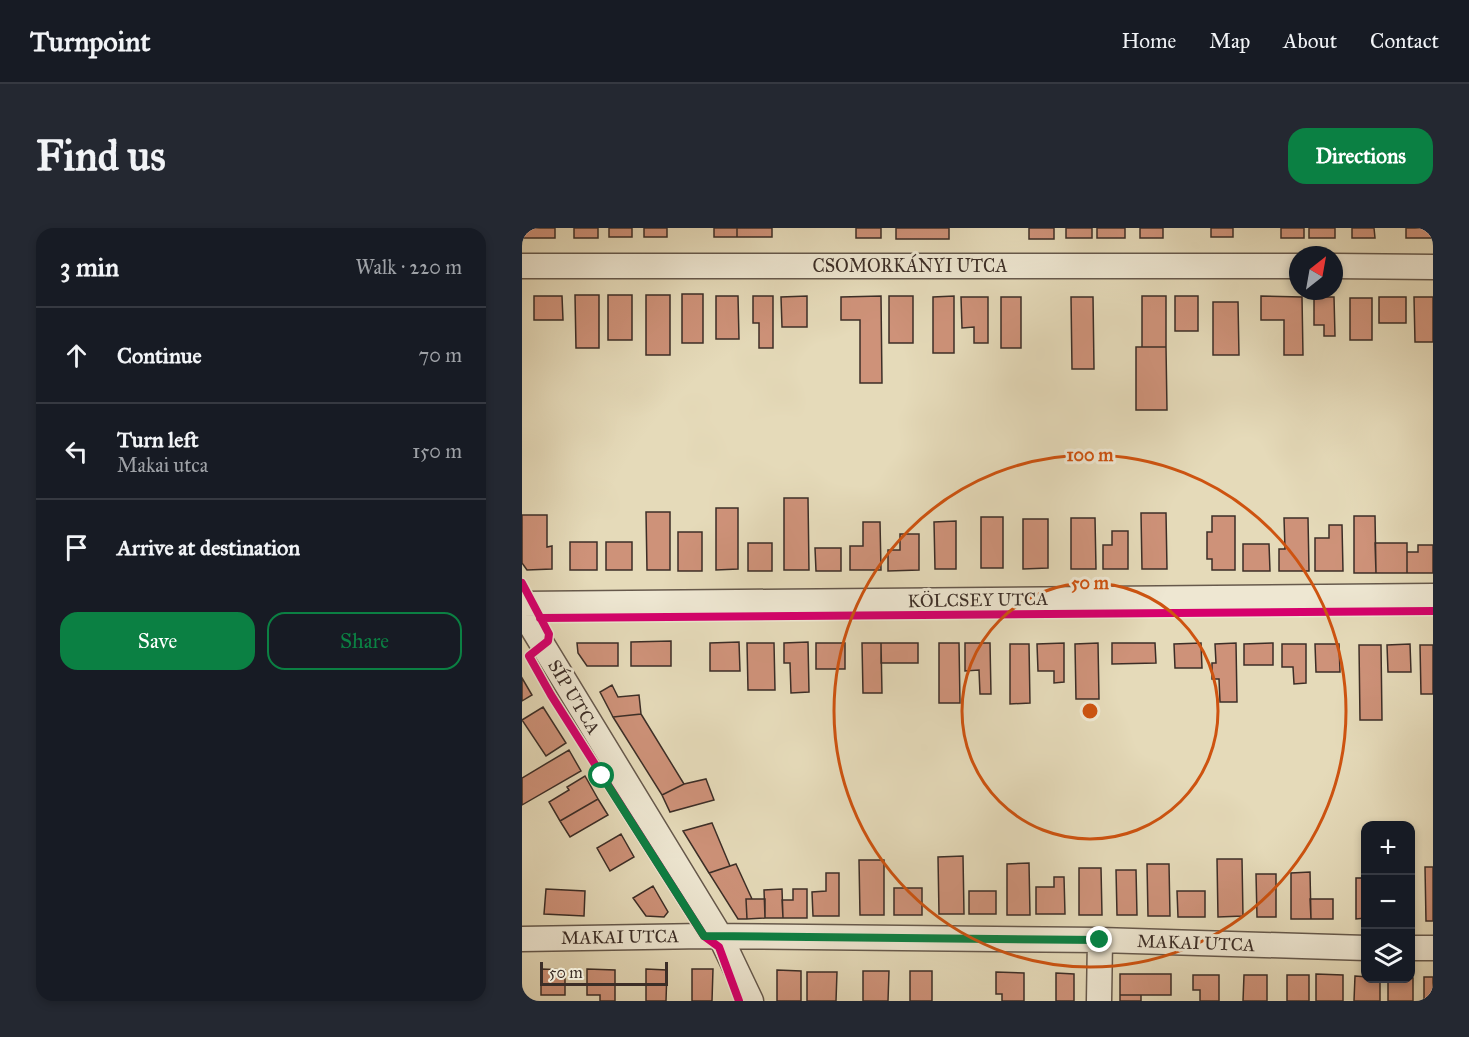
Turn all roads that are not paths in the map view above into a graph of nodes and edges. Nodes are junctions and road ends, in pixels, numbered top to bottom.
1 (522, 266) edge
2 (1289, 267) edge
3 (1343, 267) edge
4 (1433, 267) edge
5 (1433, 596) edge
6 (522, 604) edge
7 (522, 611) edge
8 (720, 936) junction
9 (522, 939) edge
10 (1100, 940) junction
11 (1361, 948) edge
12 (1415, 948) edge
13 (1433, 948) edge
14 (752, 1001) edge
15 (1099, 1001) edge

1 - 2 street, CSOMORKÁNYI UTCA
3 - 4 street
5 - 6 street, KÖLCSEY UTCA
7 - 8 street, SÍP UTCA
8 - 9 street, MAKAI UTCA
8 - 10 street, MAKAI UTCA
8 - 14 street, SÍP UTCA
10 - 11 street, MAKAI UTCA
10 - 15 street
12 - 13 street

